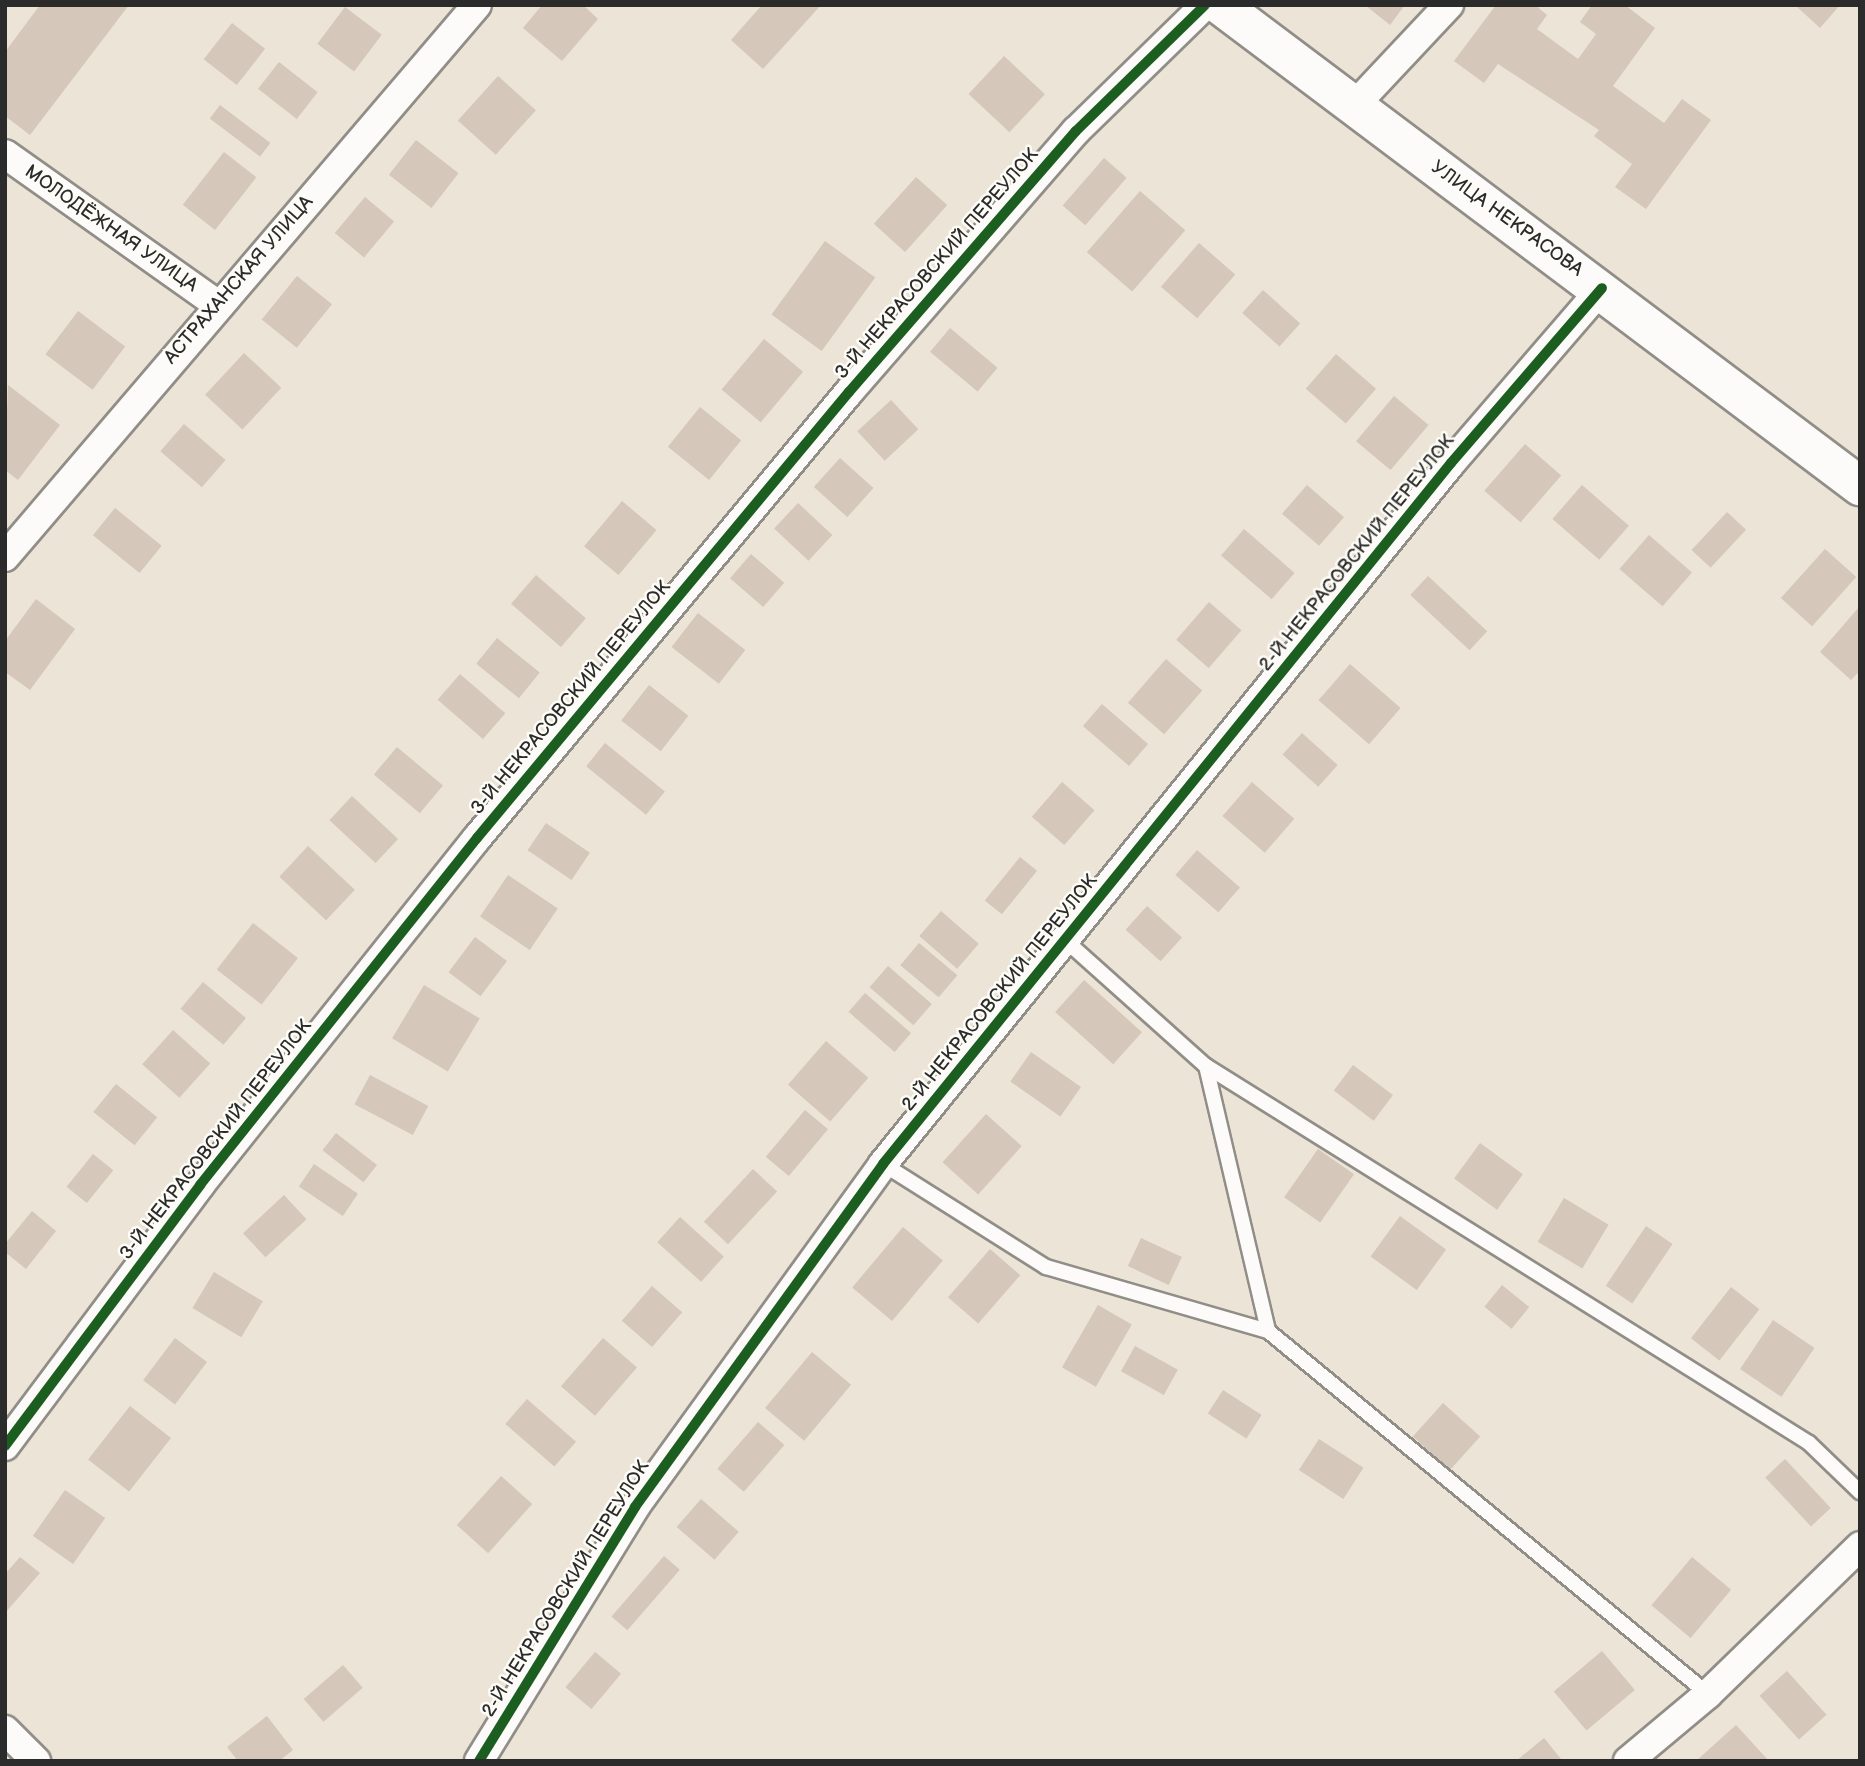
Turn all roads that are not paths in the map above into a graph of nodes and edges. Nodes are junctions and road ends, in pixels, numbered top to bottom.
1 (477, 5) edge
2 (1205, 5) edge
3 (1220, 5) edge
4 (1449, 5) edge
5 (1354, 106) junction
6 (5, 154) edge
7 (1602, 288) junction
8 (217, 304) junction
9 (1860, 486) edge
10 (5, 557) edge
11 (1066, 941) junction
12 (1206, 1066) junction
13 (883, 1164) junction
14 (1268, 1331) junction
15 (5, 1446) edge
16 (1860, 1493) edge
17 (1860, 1546) edge
18 (1708, 1694) junction
19 (5, 1730) edge
20 (36, 1761) edge
21 (479, 1761) edge
22 (1628, 1761) edge

1 - 8 street, АСТРАХАНСКАЯ УЛИЦА
2 - 15 street, 3-Й НЕКРАСОВСКИЙ ПЕРЕУЛОК
3 - 5 street, УЛИЦА НЕКРАСОВА
4 - 5 street
5 - 7 street, УЛИЦА НЕКРАСОВА
6 - 8 street, МОЛОДЁЖНАЯ УЛИЦА
7 - 9 street, УЛИЦА НЕКРАСОВА
7 - 11 street, 2-Й НЕКРАСОВСКИЙ ПЕРЕУЛОК
8 - 10 street, АСТРАХАНСКАЯ УЛИЦА
11 - 12 lane
11 - 13 street, 2-Й НЕКРАСОВСКИЙ ПЕРЕУЛОК
12 - 14 lane
12 - 16 lane
13 - 14 lane
13 - 21 street, 2-Й НЕКРАСОВСКИЙ ПЕРЕУЛОК
14 - 18 lane
17 - 18 street
18 - 22 street
19 - 20 street

